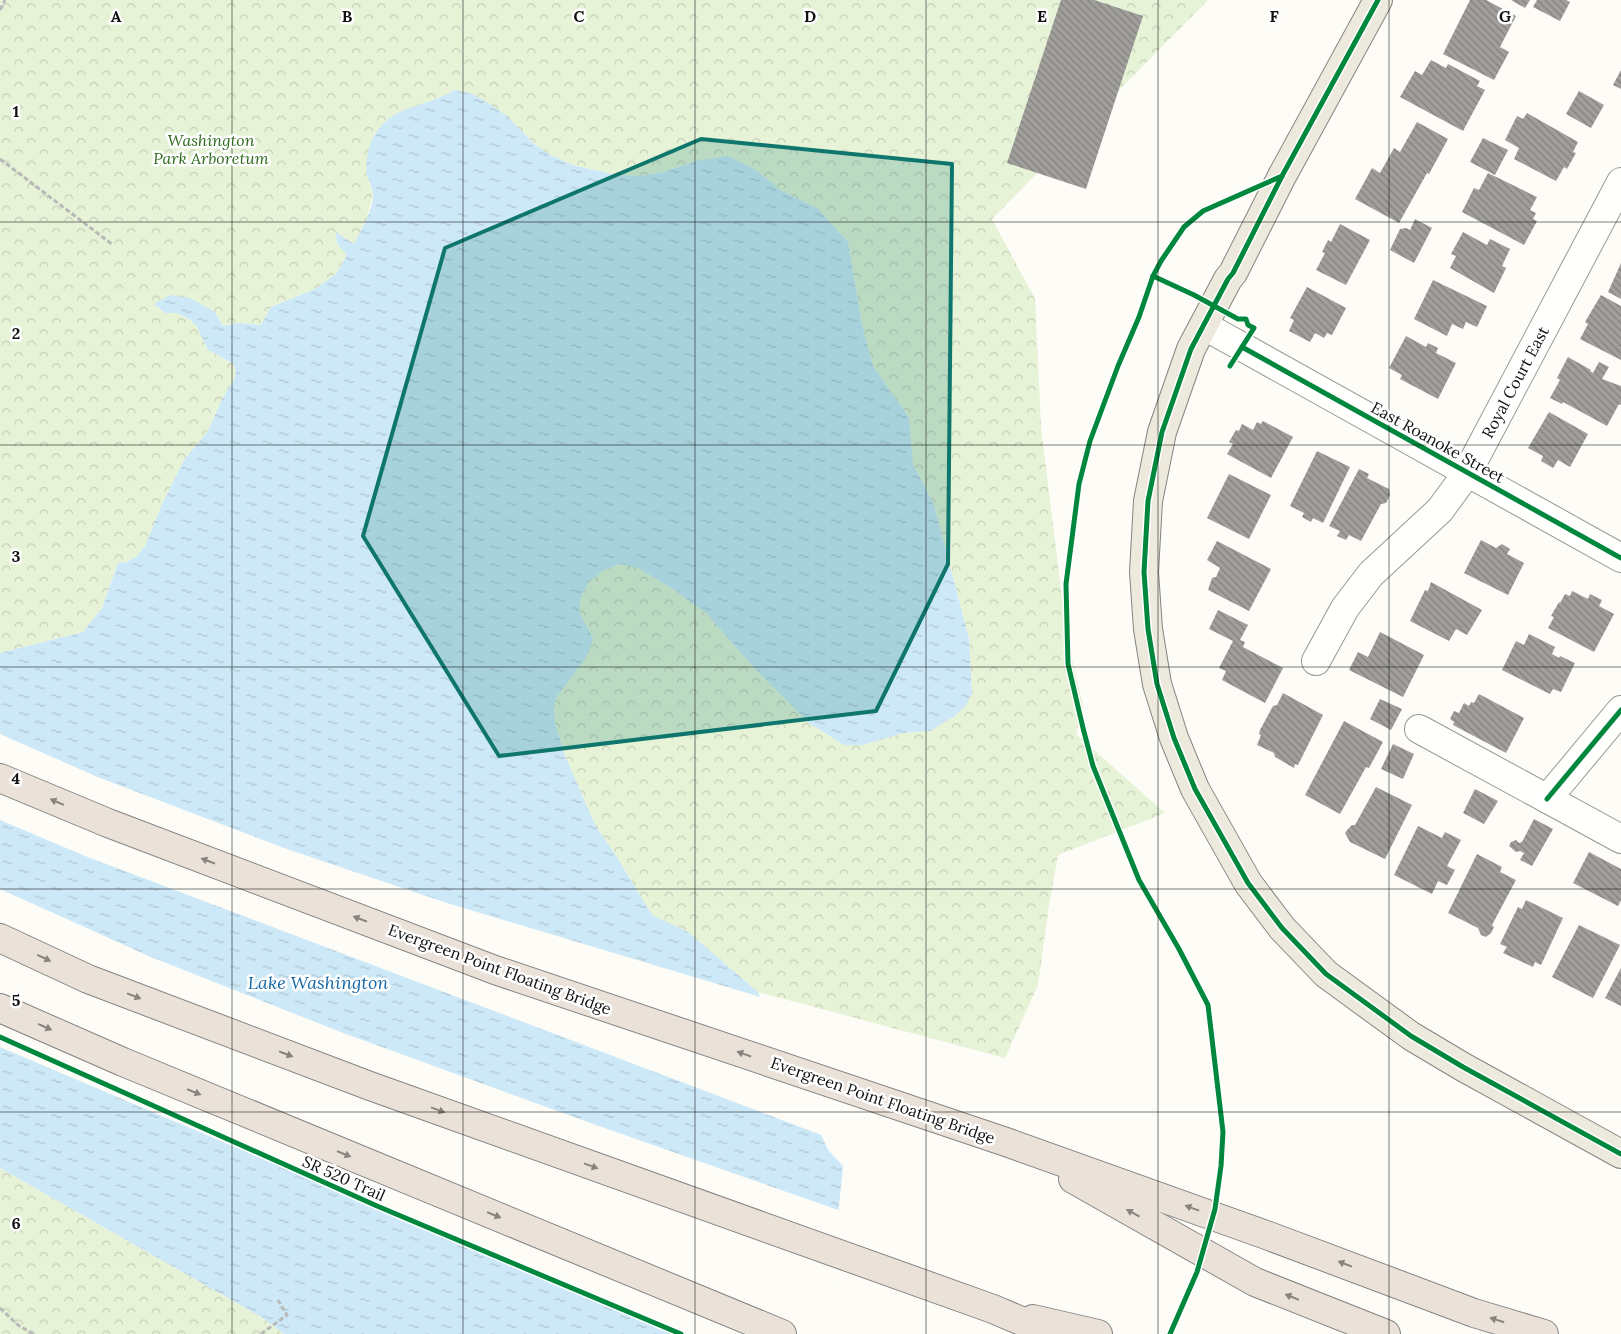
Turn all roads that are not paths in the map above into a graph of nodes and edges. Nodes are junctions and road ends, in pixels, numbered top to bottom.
1 (1378, 0) edge
2 (1621, 182) edge
3 (1233, 273) junction
4 (1210, 329) junction
5 (1186, 365) junction
6 (1467, 473) junction
7 (1621, 558) edge
8 (1316, 661) dead end
9 (1621, 710) edge
10 (1419, 729) dead end
11 (1610, 742) edge
12 (0, 778) edge
13 (1547, 800) junction
14 (1621, 839) edge
15 (0, 938) edge
16 (0, 1008) edge
17 (1006, 1142) junction
18 (1621, 1154) edge
19 (993, 1309) junction
20 (782, 1334) edge
21 (1052, 1334) edge
22 (1098, 1334) edge
23 (1386, 1334) edge
24 (1544, 1334) edge

1 - 3 main road
2 - 6 street, Royal Court East
3 - 4 main road
3 - 5 main road
4 - 5 main road
4 - 6 street, East Roanoke Street
5 - 18 main road
6 - 7 street, East Roanoke Street
6 - 8 street, Royal Court East
9 - 11 street
10 - 13 street
11 - 13 street
17 -> 12 highway, Evergreen Point Floating Bridge
13 - 14 street
15 -> 19 highway
16 -> 20 highway
23 -> 17 highway
24 -> 17 highway
19 - 21 highway
19 - 22 highway

